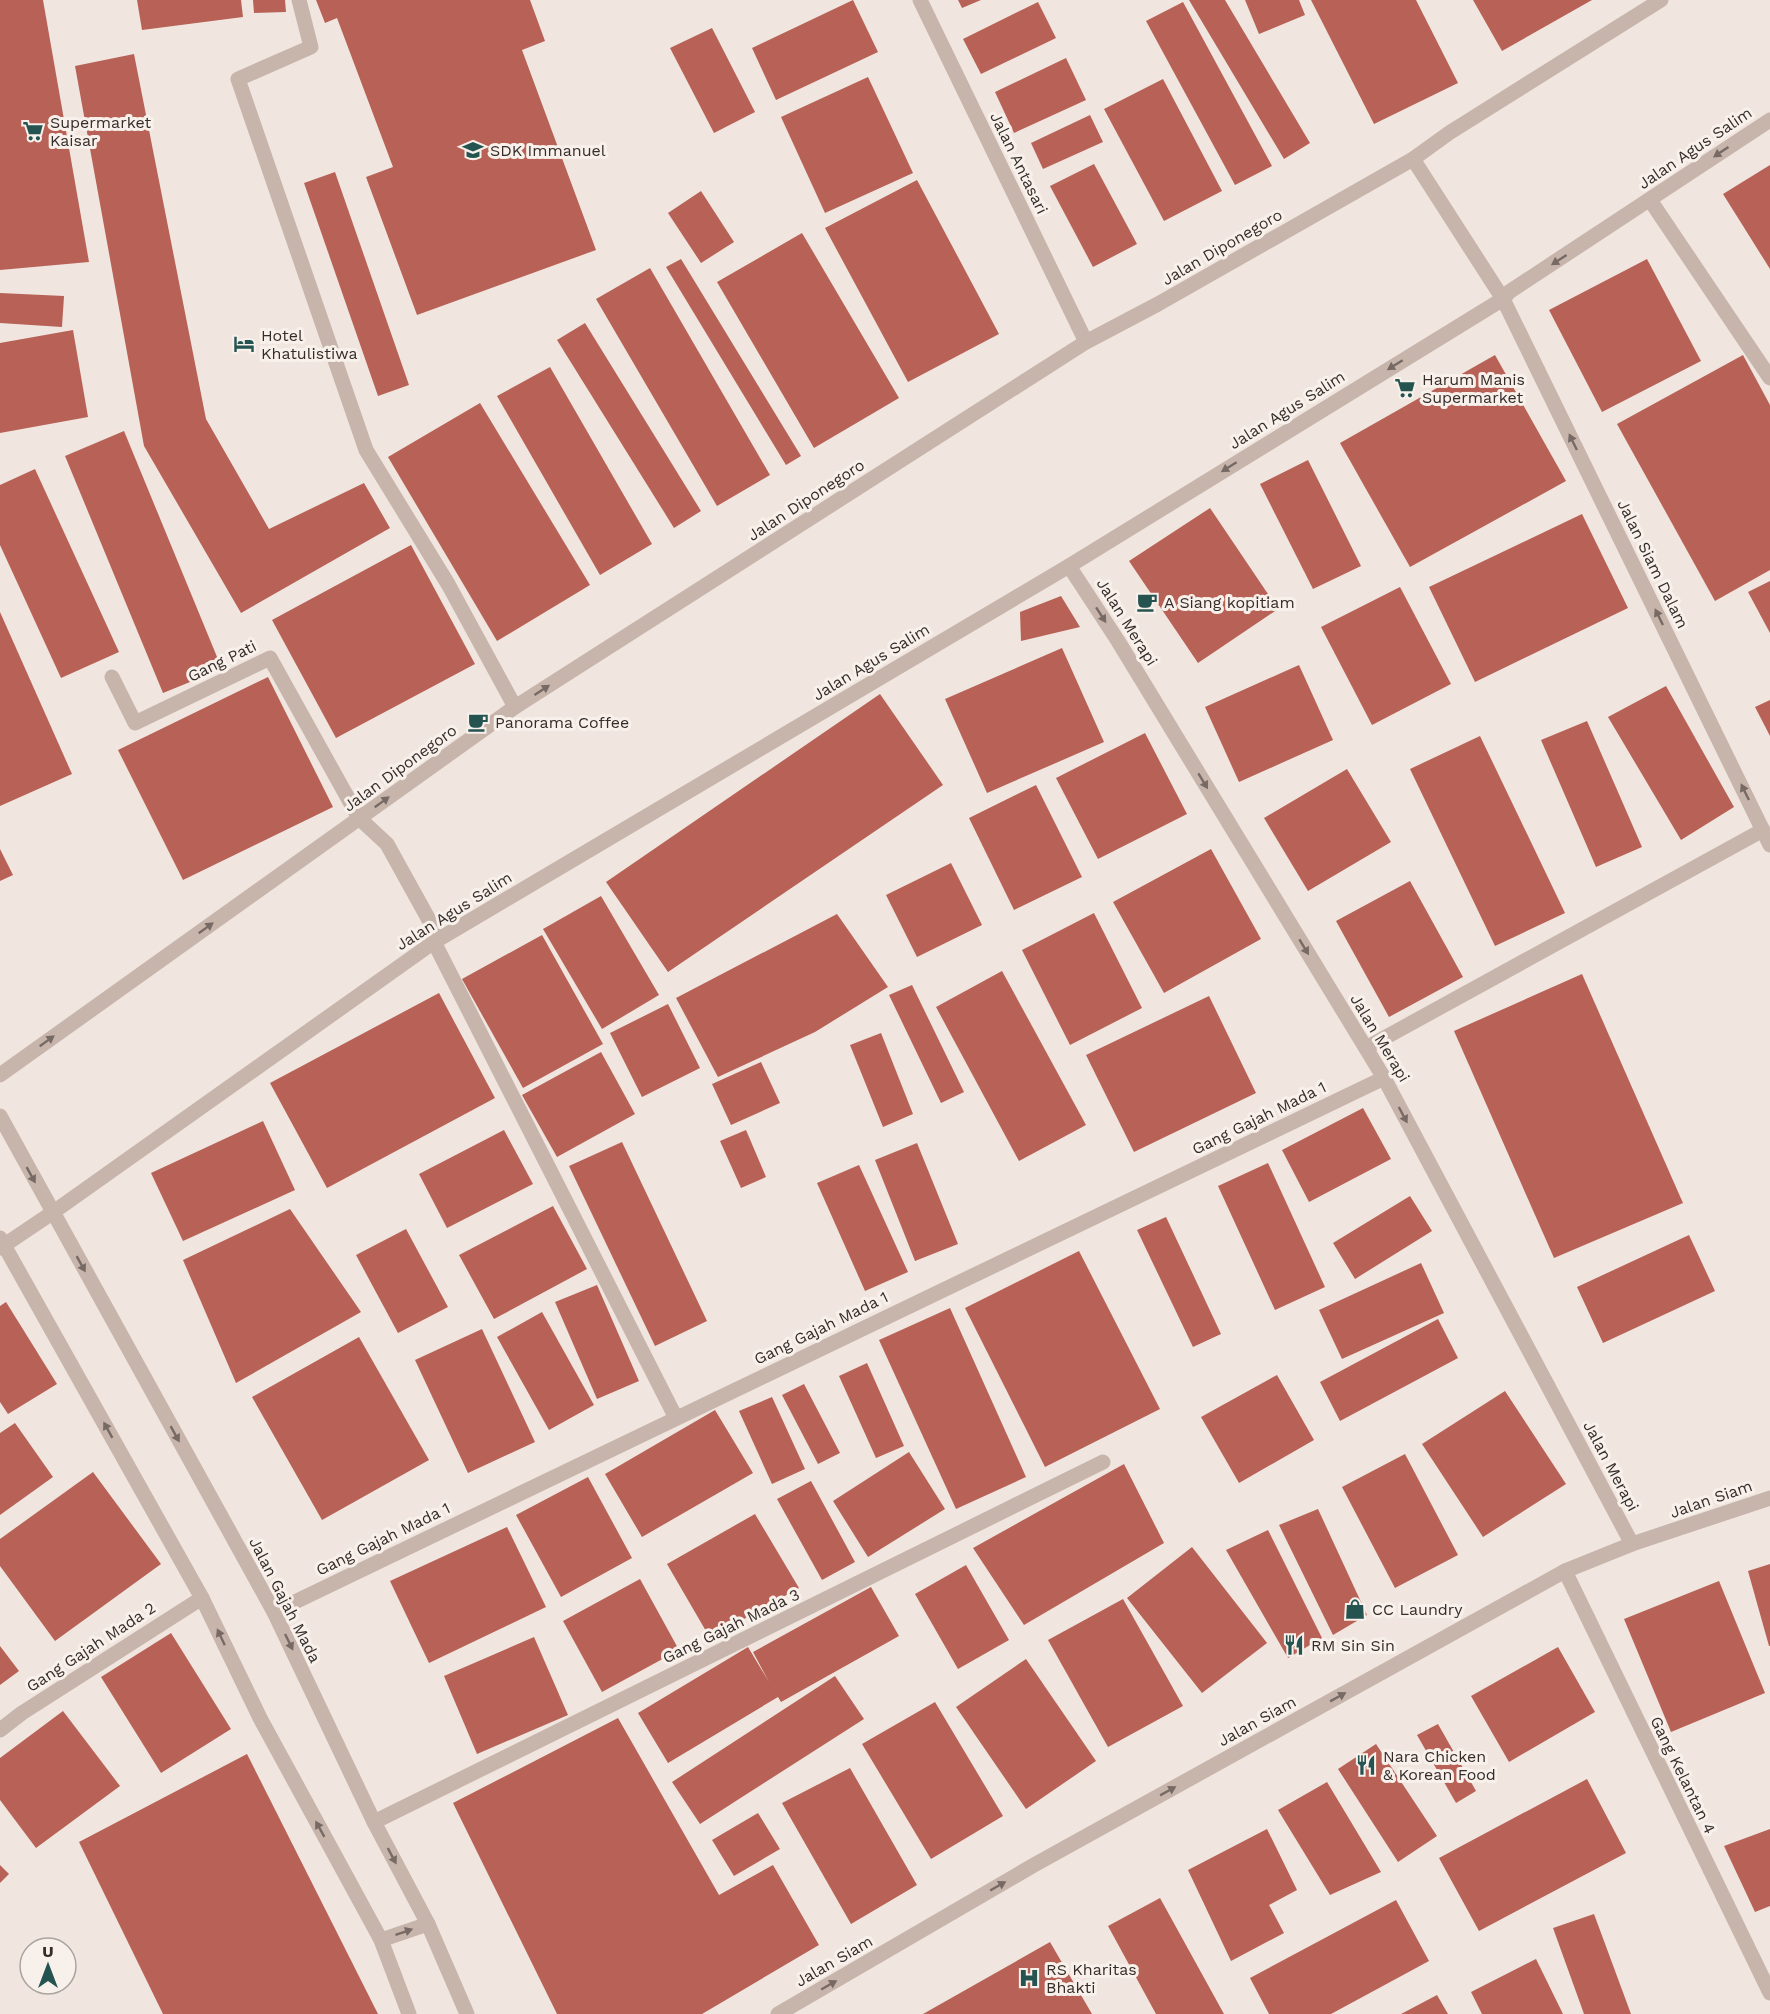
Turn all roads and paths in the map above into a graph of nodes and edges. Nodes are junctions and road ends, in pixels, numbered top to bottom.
1 (298, 0) edge
2 (920, 0) edge
3 (1660, 0) edge
4 (1770, 120) edge
5 (1413, 159) junction
6 (1650, 200) junction
7 (1503, 298) junction
8 (1086, 342) junction
9 (1770, 378) edge
10 (1069, 566) junction
11 (112, 677) dead end
12 (515, 707) junction
13 (359, 818) junction
14 (1763, 830) junction
15 (1770, 845) edge
16 (434, 936) junction
17 (1366, 1048) junction
18 (0, 1076) edge
19 (1383, 1078) junction
20 (0, 1116) edge
21 (5, 1140) edge
22 (52, 1213) junction
23 (1, 1244) edge
24 (676, 1418) junction
25 (1103, 1462) dead end
26 (1770, 1498) edge
27 (1632, 1544) junction
28 (1565, 1571) junction
29 (202, 1598) junction
30 (274, 1612) junction
31 (0, 1730) edge
32 (374, 1822) junction
33 (428, 1924) junction
34 (381, 1940) junction
35 (1770, 1993) edge
36 (409, 2014) edge
37 (467, 2014) edge
38 (778, 2014) edge

1 - 12 street
2 - 8 street, Jalan Antasari
3 - 5 street, Jalan Diponegoro
4 -> 6 street, Jalan Agus Salim
5 - 7 street, Jalan Siam Dalam
5 - 8 street, Jalan Diponegoro
6 -> 7 street, Jalan Agus Salim
6 - 9 street
7 -> 10 street, Jalan Agus Salim
14 -> 7 street, Jalan Siam Dalam
12 -> 8 street, Jalan Diponegoro
10 - 16 street, Jalan Agus Salim
10 -> 17 street, Jalan Merapi
11 - 13 street, Gang Pati
13 -> 12 street, Jalan Diponegoro
13 - 16 street
18 -> 13 street, Jalan Diponegoro
14 - 15 street, Jalan Siam Dalam
14 - 17 street
16 - 22 street, Jalan Agus Salim
16 - 24 street
17 - 19 street, Jalan Merapi
19 - 24 street, Gang Gajah Mada 1
19 -> 27 street, Jalan Merapi
20 - 21 street, Jalan Gajah Mada
21 -> 22 street, Jalan Gajah Mada
22 - 23 street, Jalan Agus Salim
22 -> 30 street, Jalan Gajah Mada
29 -> 23 street
24 - 30 street, Gang Gajah Mada 1
25 - 32 street, Gang Gajah Mada 3
26 - 27 street, Jalan Siam
27 - 28 street, Jalan Siam
28 - 35 street, Gang Kelantan 4
38 -> 28 street, Jalan Siam
29 - 31 street, Gang Gajah Mada 2
34 -> 29 street
30 -> 32 street, Jalan Gajah Mada
32 -> 33 street, Jalan Gajah Mada
34 -> 33 street
33 - 37 street, Jalan Gajah Mada
34 - 36 street

